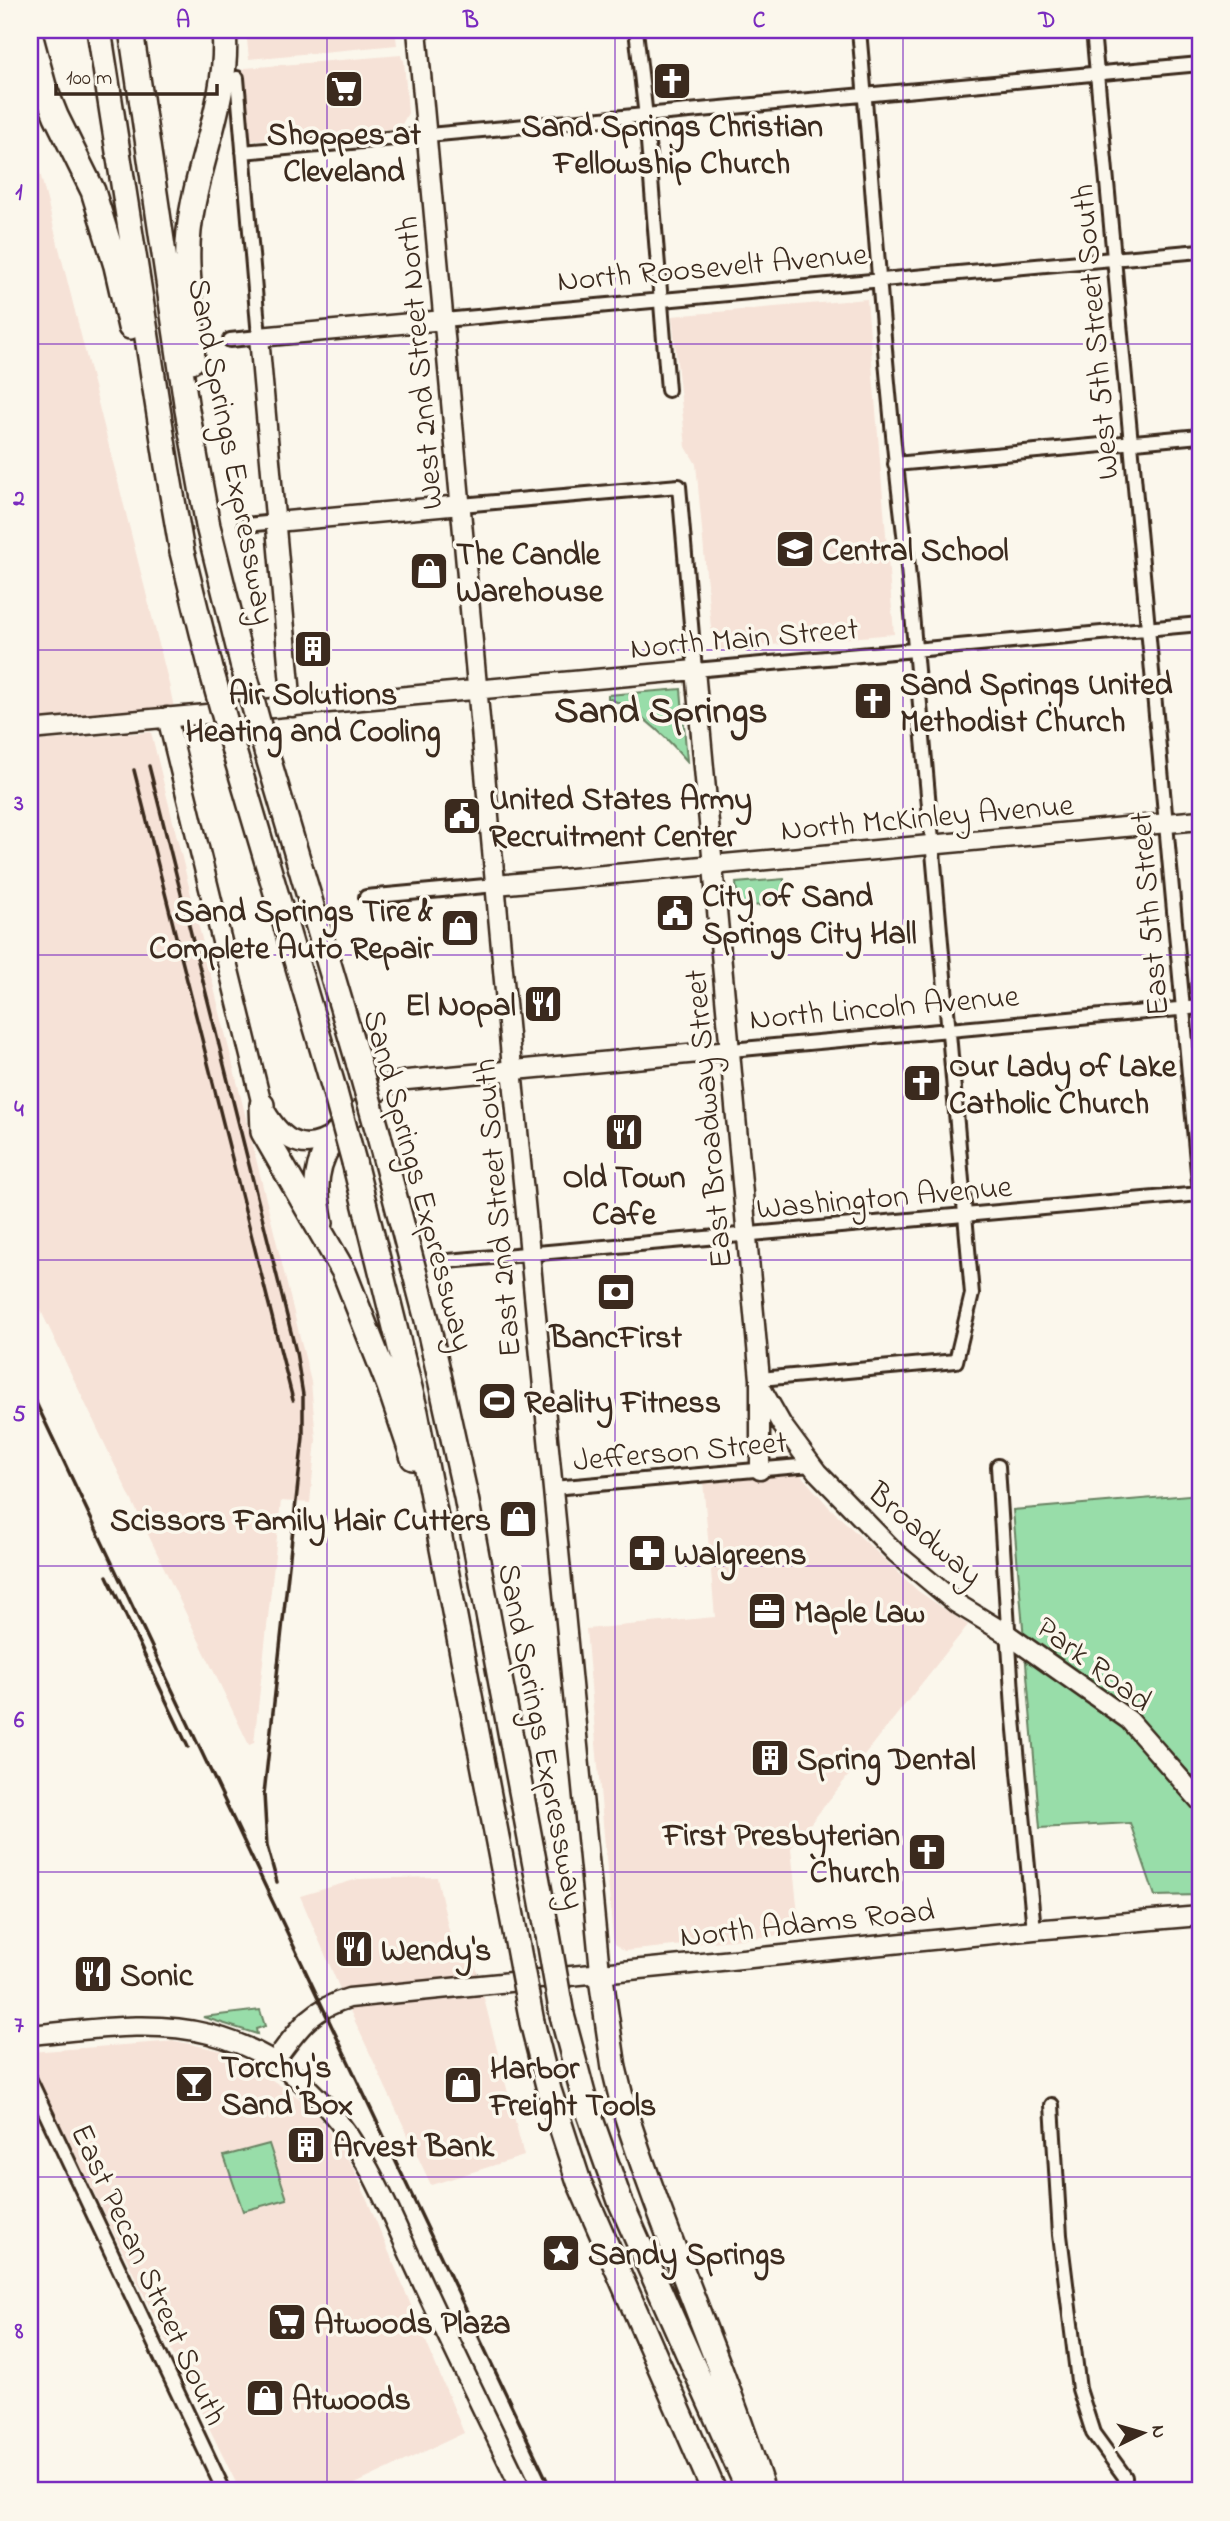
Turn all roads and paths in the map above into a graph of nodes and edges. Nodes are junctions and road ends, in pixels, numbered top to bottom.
1 (99, 30) edge
2 (131, 30) edge
3 (224, 30) edge
4 (417, 30) edge
5 (636, 30) edge
6 (859, 30) edge
7 (1093, 30) edge
8 (30, 34) edge
9 (1200, 64) edge
10 (1097, 74) junction
11 (237, 78) dead end
12 (865, 96) junction
13 (646, 117) junction
14 (427, 136) junction
15 (243, 152) junction
16 (1200, 251) edge
17 (1113, 259) junction
18 (880, 281) junction
19 (662, 300) junction
20 (444, 320) junction
21 (259, 337) junction
22 (230, 340) dead end
23 (668, 390) dead end
24 (187, 410) junction
25 (1200, 436) edge
26 (1130, 443) junction
27 (895, 464) junction
28 (461, 505) junction
29 (276, 522) junction
30 (245, 526) dead end
31 (182, 552) junction
32 (1200, 624) edge
33 (1147, 629) junction
34 (916, 651) junction
35 (695, 670) junction
36 (478, 690) junction
37 (292, 707) junction
38 (167, 717) junction
39 (30, 730) edge
40 (1200, 820) edge
41 (1167, 824) junction
42 (933, 845) junction
43 (712, 866) junction
44 (496, 885) junction
45 (366, 897) dead end
46 (1200, 1007) edge
47 (1183, 1009) junction
48 (950, 1029) junction
49 (731, 1050) junction
50 (513, 1070) junction
51 (262, 1105) junction
52 (336, 1133) junction
53 (1200, 1194) edge
54 (967, 1215) junction
55 (323, 1233) junction
56 (748, 1234) junction
57 (531, 1255) junction
58 (448, 1261) dead end
59 (760, 1383) junction
60 (811, 1465) junction
61 (998, 1466) dead end
62 (760, 1470) junction
63 (553, 1488) junction
64 (442, 1543) junction
65 (1010, 1636) junction
66 (1200, 1801) edge
67 (1200, 1916) edge
68 (1034, 1930) junction
69 (600, 1971) junction
70 (30, 2035) edge
71 (274, 2062) junction
72 (30, 2080) edge
73 (1052, 2105) dead end
74 (224, 2491) edge
75 (522, 2491) edge
76 (714, 2491) edge
77 (749, 2491) edge
78 (763, 2491) edge
79 (1125, 2491) edge

1 - 31 highway, Sand Springs Expressway
2 - 24 highway, Sand Springs Expressway
3 - 24 highway
4 - 14 main road, West 2nd Street North
5 - 13 street
6 - 12 street
7 - 10 street, West 5th Street South
8 - 31 highway
9 - 10 street
10 - 12 street
10 - 17 street, West 5th Street South
11 - 15 street
12 - 13 street
12 - 18 street
13 - 14 street
13 - 19 street
14 - 15 street
14 - 20 main road, West 2nd Street North
15 - 21 street
16 - 17 street, North Roosevelt Avenue
17 - 18 street, North Roosevelt Avenue
17 - 26 street, West 5th Street South
18 - 19 street, North Roosevelt Avenue
18 - 27 street
19 - 20 street, North Roosevelt Avenue
19 - 23 street
20 - 21 main road, North Roosevelt Avenue
20 - 28 main road, West 2nd Street North
21 - 22 street, North Roosevelt Avenue
21 - 29 main road
24 - 77 highway, Sand Springs Expressway, bridge
25 - 26 street
26 - 27 street
26 - 33 street, West 5th Street South
27 - 34 street
28 - 29 main road
28 - 35 street
28 - 36 main road, West 2nd Street North
29 - 30 street
29 - 37 main road
31 - 64 highway, Sand Springs Expressway, bridge
32 - 33 street, North Main Street
33 - 34 street, North Main Street
33 - 41 street, East 5th Street
34 - 35 street, North Main Street
34 - 42 street
35 - 36 main road, North Main Street
35 - 43 main road, East Broadway Street
36 - 37 main road, North Main Street
36 - 44 main road, East 2nd Street South
37 - 38 main road, North Main Street
38 - 39 main road, North Main Street
38 - 51 main road
40 - 41 main road, North McKinley Avenue
41 - 42 main road, North McKinley Avenue
41 - 47 street, East 5th Street
42 - 43 main road, North McKinley Avenue
42 - 48 street
43 - 44 main road, North McKinley Avenue
43 - 49 main road, East Broadway Street
44 - 45 street, North McKinley Avenue
44 - 50 main road, East 2nd Street South
46 - 47 street, North Lincoln Avenue
47 - 48 street, North Lincoln Avenue
47 - 53 street, East 5th Street
48 - 49 street, North Lincoln Avenue
48 - 54 street
49 - 50 main road, North Lincoln Avenue
49 - 56 main road, East Broadway Street
50 - 52 main road, North Lincoln Avenue
50 - 57 main road, East 2nd Street South
51 - 52 main road
51 - 55 highway
52 - 55 highway
53 - 54 street, Washington Avenue
54 - 56 street, Washington Avenue
54 - 59 street
55 - 64 highway
56 - 57 street, Washington Avenue
56 - 59 main road, East Broadway Street
57 - 58 street, Washington Avenue
57 - 63 main road, East 2nd Street South
59 - 60 main road, East Broadway Street
59 - 62 main road
60 - 62 street, Jefferson Street
60 - 65 main road, Broadway
61 - 65 street
62 - 63 street, Jefferson Street
63 - 69 main road, East 2nd Street South
64 - 76 highway, Sand Springs Expressway, bridge
65 - 66 main road, Park Road
65 - 68 street
67 - 68 main road, North Adams Road
68 - 69 main road, North Adams Road
69 - 71 main road, North Adams Road
69 - 78 highway
70 - 71 main road
71 - 75 main road
72 - 74 street, East Pecan Street South
73 - 79 street

